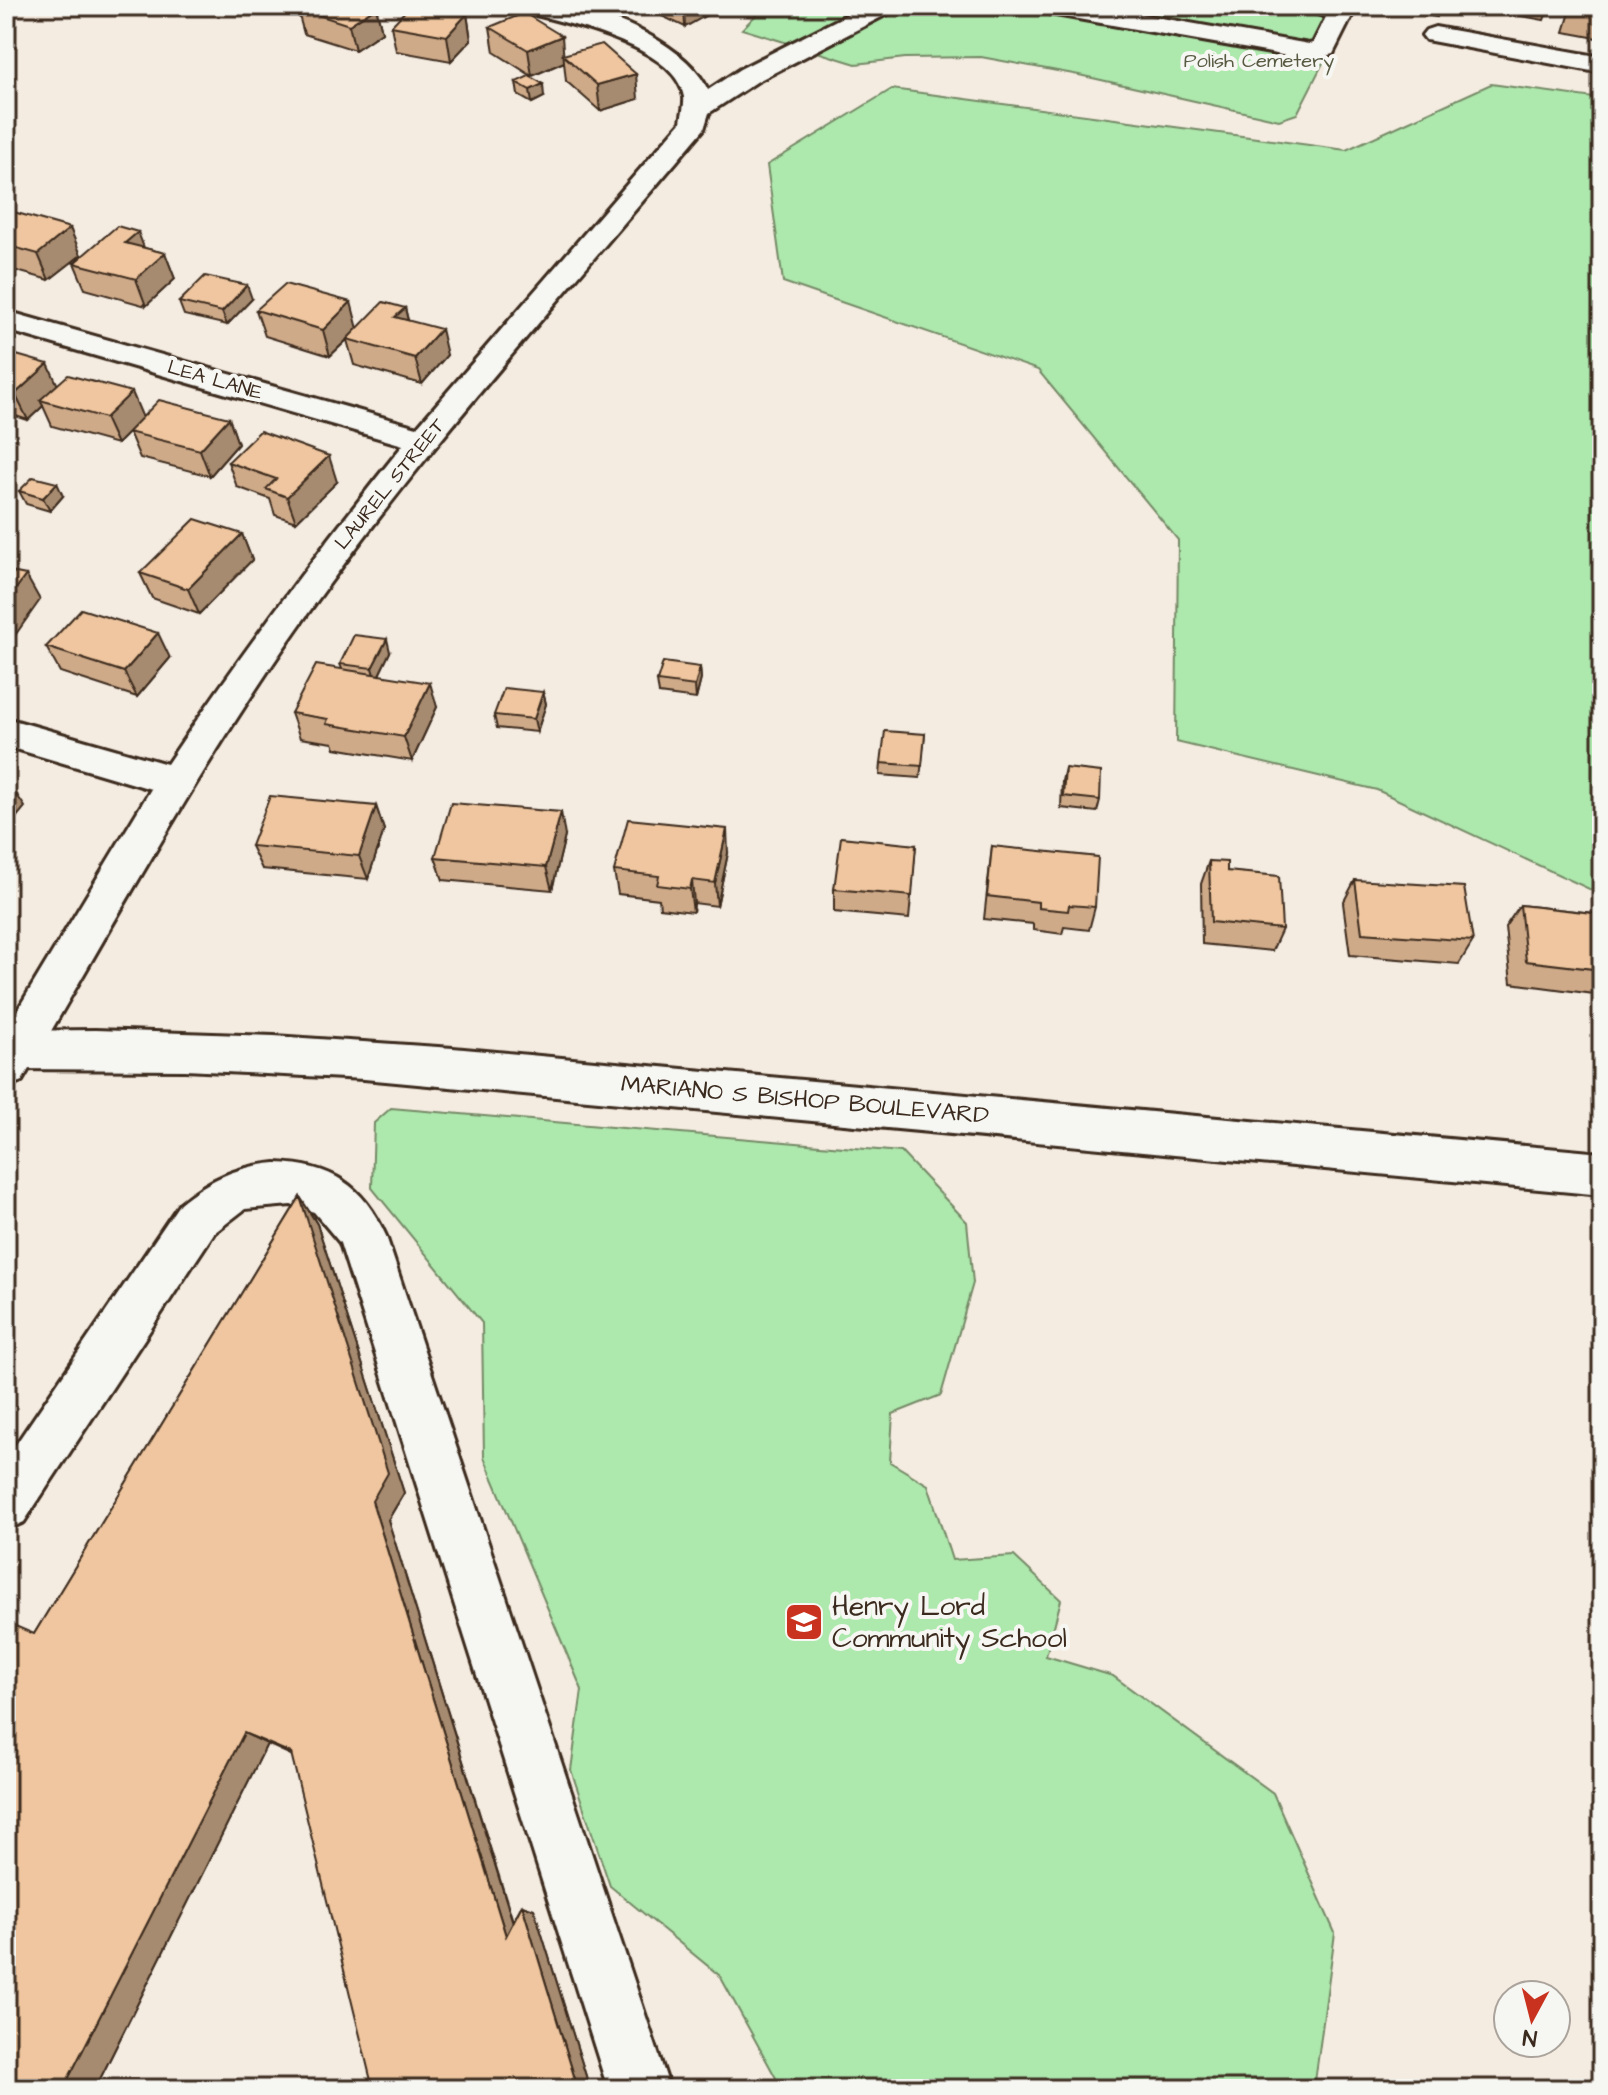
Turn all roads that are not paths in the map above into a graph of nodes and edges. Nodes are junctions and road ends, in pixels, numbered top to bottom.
1 (529, 6) edge
2 (884, 6) edge
3 (1050, 6) edge
4 (1317, 6) edge
5 (572, 10) edge
6 (1435, 35) dead end
7 (1602, 65) edge
8 (701, 107) junction
9 (6, 320) edge
10 (424, 440) junction
11 (6, 732) edge
12 (176, 782) junction
13 (10, 1056) edge
14 (1602, 1174) edge
15 (6, 1504) edge
16 (639, 2089) edge

1 - 5 street
2 - 8 street
3 - 4 street
5 - 8 street
6 - 7 street
8 - 10 street, LAUREL STREET
9 - 10 street, LEA LANE
10 - 12 street, LAUREL STREET
11 - 12 street
12 - 13 street, LAUREL STREET
13 - 14 street, MARIANO S BISHOP BOULEVARD
15 - 16 street

